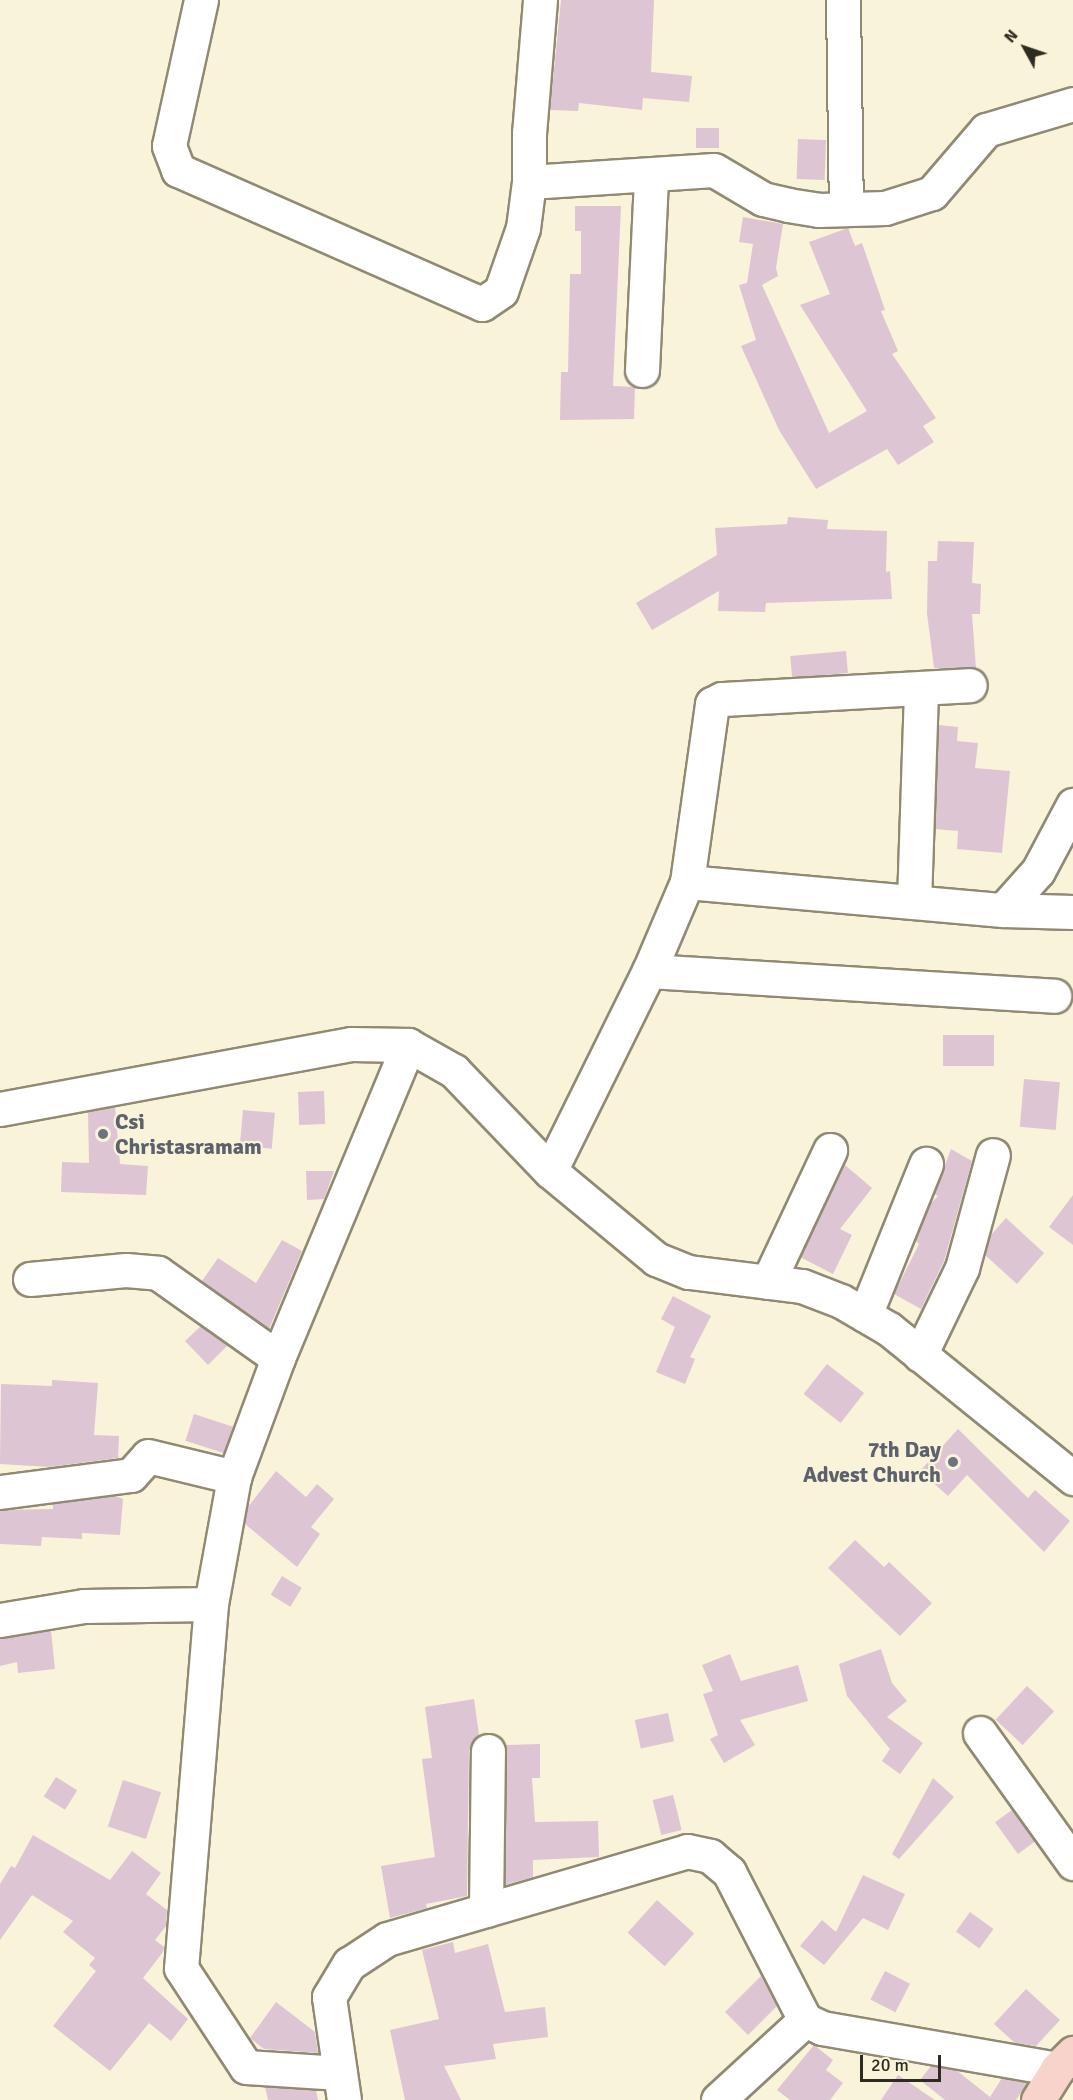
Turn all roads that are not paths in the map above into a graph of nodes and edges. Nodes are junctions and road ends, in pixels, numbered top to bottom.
1 (201, 0) edge
2 (540, 0) edge
3 (843, 0) edge
4 (1073, 104) edge
5 (651, 176) junction
6 (529, 182) junction
7 (846, 206) junction
8 (642, 370) dead end
9 (970, 685) dead end
10 (921, 689) junction
11 (1073, 805) edge
12 (687, 882) junction
13 (914, 902) junction
14 (1003, 910) junction
15 (1073, 912) edge
16 (649, 971) junction
17 (1054, 996) dead end
18 (408, 1045) junction
19 (0, 1109) edge
20 (830, 1150) dead end
21 (993, 1155) dead end
22 (926, 1164) dead end
23 (550, 1171) junction
24 (30, 1279) dead end
25 (768, 1282) junction
26 (865, 1315) junction
27 (920, 1355) junction
28 (278, 1358) junction
29 (234, 1477) junction
30 (1073, 1478) edge
31 (0, 1492) edge
32 (211, 1604) junction
33 (0, 1620) edge
34 (980, 1733) dead end
35 (488, 1750) dead end
36 (1073, 1863) edge
37 (486, 1910) junction
38 (805, 2020) junction
39 (1065, 2061) edge
40 (342, 2087) edge
41 (718, 2100) edge
42 (1038, 2100) edge

1 - 6 street
2 - 6 street
3 - 7 street
4 - 7 street
5 - 6 street
5 - 7 street
5 - 8 street
9 - 10 street
10 - 12 street
10 - 13 street
11 - 14 street
12 - 13 street
12 - 16 street
13 - 14 street
14 - 15 street
16 - 17 street
16 - 23 street
18 - 19 street
18 - 23 street
18 - 28 street
20 - 25 street
21 - 27 street
22 - 26 street
23 - 25 street
24 - 28 street
25 - 26 street
26 - 27 street
27 - 30 street
28 - 29 street
29 - 31 street
29 - 32 street
32 - 33 street
32 - 40 street
34 - 36 street
35 - 37 street
37 - 38 street
37 - 40 street
38 - 39 street
38 - 41 street
39 - 42 main road

